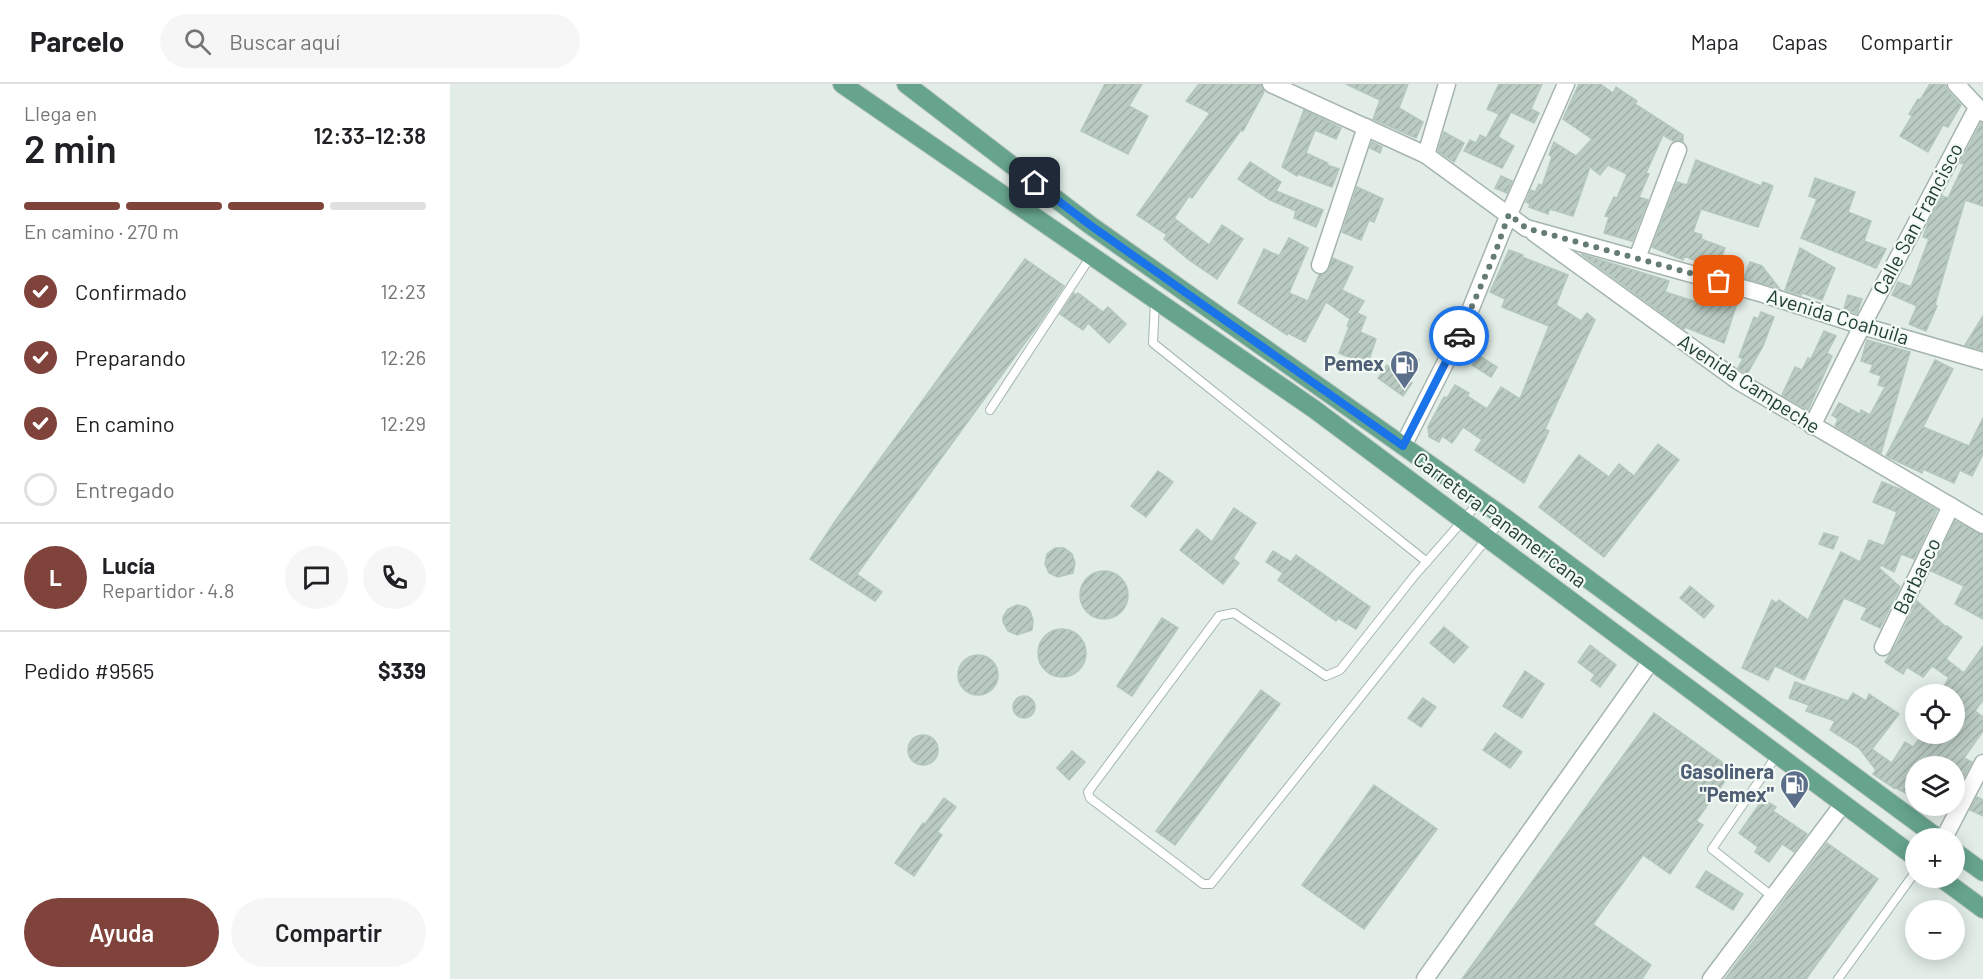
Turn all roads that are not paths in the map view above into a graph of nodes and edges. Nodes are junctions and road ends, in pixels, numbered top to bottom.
1 (842, 84) edge
2 (906, 84) edge
3 (1271, 84) edge
4 (1447, 84) edge
5 (1566, 84) edge
6 (1956, 84) edge
7 (1980, 110) edge
8 (1366, 127) junction
9 (1678, 150) dead end
10 (1426, 155) junction
11 (1509, 214) junction
12 (1526, 228) junction
13 (1091, 256) junction
14 (1637, 258) junction
15 (1320, 265) dead end
16 (1155, 300) junction
17 (1862, 326) junction
18 (1983, 362) edge
19 (990, 410) dead end
20 (1812, 426) junction
21 (1403, 446) junction
22 (1480, 501) junction
23 (1951, 506) junction
24 (1504, 517) junction
25 (1464, 521) junction
26 (1983, 525) edge
27 (1488, 539) junction
28 (1427, 562) junction
29 (1882, 647) dead end
30 (1651, 661) junction
31 (1777, 755) junction
32 (1983, 763) edge
33 (1843, 804) junction
34 (1924, 828) edge
35 (1949, 828) edge
36 (1905, 850) edge
37 (1965, 859) edge
38 (1983, 872) edge
39 (1905, 886) edge
40 (1955, 888) edge
41 (1773, 897) junction
42 (1983, 909) edge
43 (1425, 979) edge
44 (1712, 979) edge
45 (1838, 979) edge

1 - 13 main road, Carretera Panamericana
2 - 21 main road, Carretera Panamericana
3 - 8 street, Avenida Coahuila
4 - 10 street
5 - 11 street
6 - 7 street
7 - 17 street, Calle San Francisco
8 - 10 street, Avenida Coahuila
8 - 15 street
9 - 14 street
10 - 11 street, Avenida Coahuila
11 - 12 street, Avenida Coahuila
11 - 21 street
12 - 14 street, Avenida Coahuila
12 - 20 street, Avenida Campeche
13 - 16 main road, Carretera Panamericana
13 - 19 lane
14 - 17 street, Avenida Coahuila
16 - 25 main road, Carretera Panamericana
16 - 28 lane
17 - 18 street, Avenida Coahuila
17 - 20 street, Calle San Francisco
20 - 23 street, Avenida Campeche
21 - 22 main road, Carretera Panamericana
22 - 24 main road, Carretera Panamericana
22 - 25 lane
23 - 26 street, Avenida Campeche
23 - 29 street, Barbasco
24 - 27 lane
24 - 34 main road, Carretera Panamericana
25 - 27 main road, Carretera Panamericana
25 - 28 lane
27 - 28 lane
27 - 30 main road, Carretera Panamericana
30 - 31 main road, Carretera Panamericana
30 - 43 street
31 - 33 main road, Carretera Panamericana
31 - 41 lane
32 - 35 street
33 - 36 main road, Carretera Panamericana
33 - 41 street
37 - 38 main road
39 - 45 lane
40 - 42 main road
41 - 44 street

